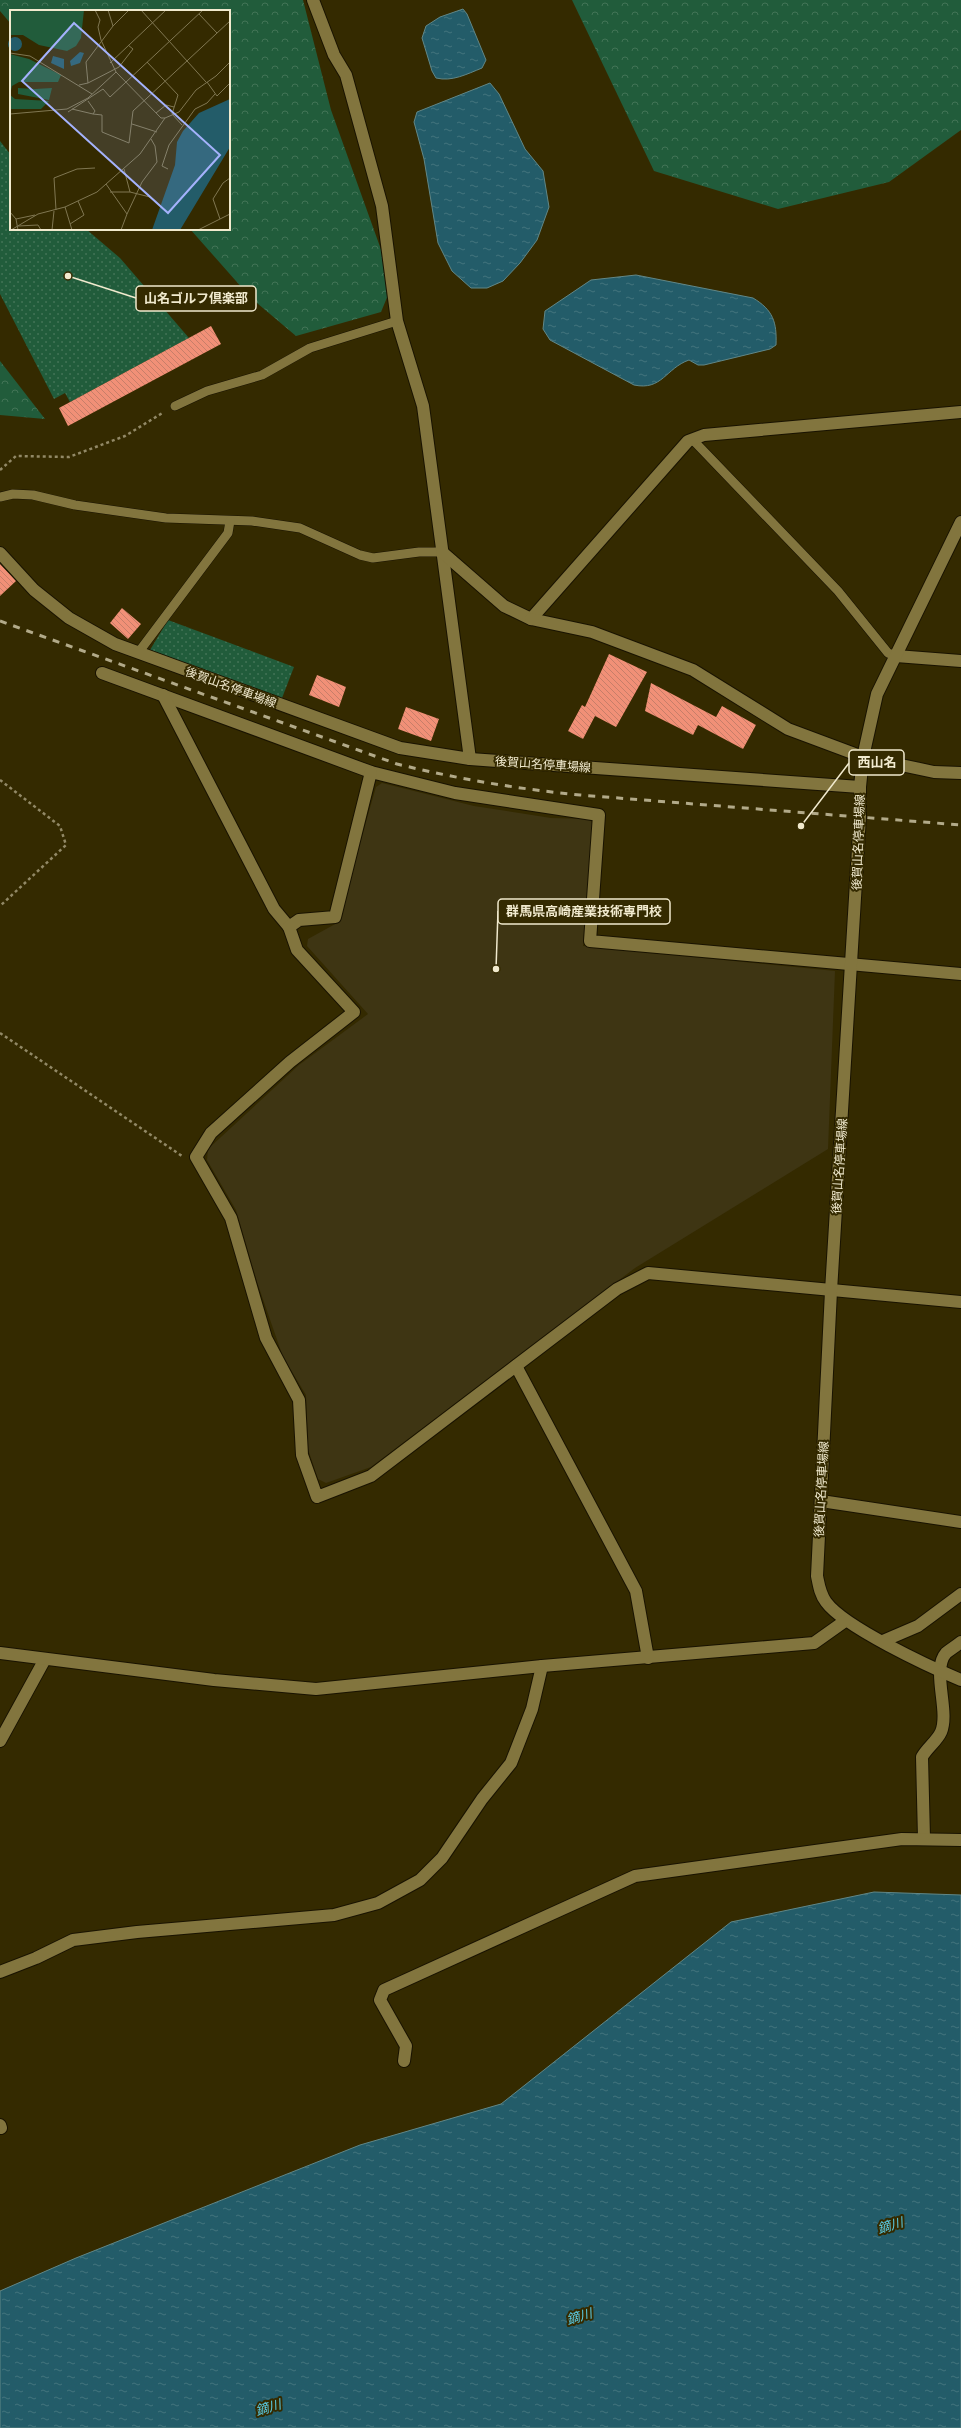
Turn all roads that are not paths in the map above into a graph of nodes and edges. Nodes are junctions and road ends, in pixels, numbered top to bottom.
1 (313, 0) edge
2 (397, 321) junction
3 (175, 406) road end
4 (961, 412) edge
5 (692, 439) junction
6 (0, 497) edge
7 (230, 521) junction
8 (961, 522) edge
9 (442, 552) junction
10 (0, 553) edge
11 (532, 619) junction
12 (138, 653) junction
13 (896, 656) junction
14 (961, 661) edge
15 (102, 673) dead end
16 (163, 695) junction
17 (864, 757) junction
18 (470, 759) junction
19 (371, 772) junction
20 (961, 773) edge
21 (860, 788) junction
22 (289, 927) junction
23 (852, 965) junction
24 (961, 974) edge
25 (831, 1291) junction
26 (961, 1302) edge
27 (516, 1366) junction
28 (821, 1501) junction
29 (961, 1522) edge
30 (961, 1594) edge
31 (845, 1621) junction
32 (883, 1641) junction
33 (961, 1642) edge
34 (0, 1653) edge
35 (648, 1658) junction
36 (45, 1659) junction
37 (542, 1666) junction
38 (940, 1671) junction
39 (961, 1680) edge
40 (0, 1741) edge
41 (924, 1838) junction
42 (961, 1840) edge
43 (0, 1972) edge
44 (404, 2061) dead end

1 - 2 street
2 - 3 lane
2 - 9 street
4 - 5 street
5 - 11 street
5 - 13 lane
6 - 7 lane
7 - 9 lane
7 - 12 lane
8 - 13 street
9 - 11 street
9 - 18 street
10 - 12 street, 後賀山名停車場線
11 - 17 street
12 - 18 street, 後賀山名停車場線
13 - 14 street
13 - 17 street
15 - 16 street
16 - 19 street
16 - 22 street
17 - 20 street
17 - 21 street
18 - 21 street, 後賀山名停車場線
19 - 22 street
19 - 23 street
21 - 23 street, 後賀山名停車場線
22 - 27 street
23 - 24 street
23 - 25 street, 後賀山名停車場線
25 - 26 street
25 - 27 street
25 - 28 street, 後賀山名停車場線
27 - 35 street
28 - 29 street
28 - 31 street, 後賀山名停車場線
30 - 32 street
31 - 32 street, 後賀山名停車場線
31 - 35 street
32 - 38 street, 後賀山名停車場線
33 - 38 street
34 - 36 street
35 - 37 street
36 - 37 street
36 - 40 street
37 - 43 street
38 - 39 street, 後賀山名停車場線
38 - 41 street
41 - 42 street
41 - 44 street

